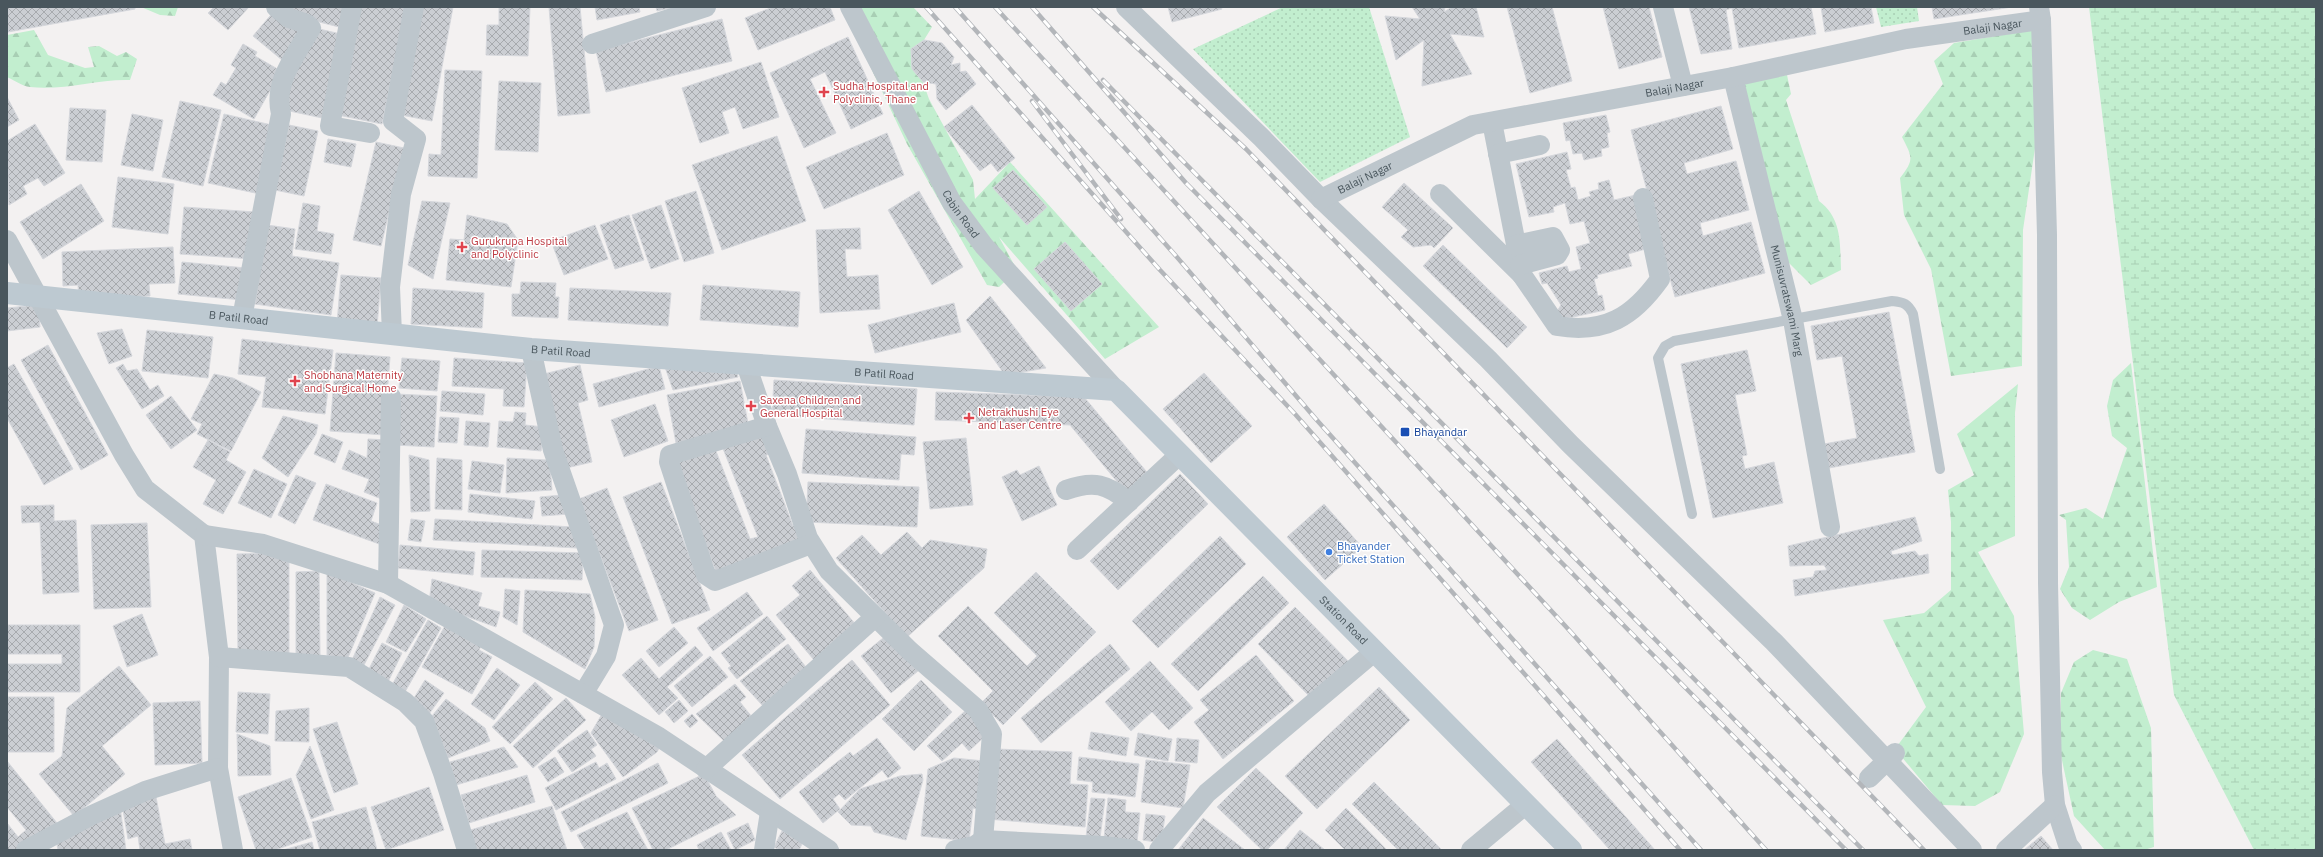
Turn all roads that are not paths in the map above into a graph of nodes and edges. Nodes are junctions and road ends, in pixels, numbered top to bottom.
1 (276, 7) edge
2 (352, 7) edge
3 (414, 7) edge
4 (706, 7) edge
5 (850, 7) edge
6 (1126, 7) edge
7 (1663, 7) edge
8 (2040, 14) edge
9 (592, 44) dead end
10 (1733, 77) junction
11 (1684, 86) junction
12 (1492, 122) junction
13 (370, 133) dead end
14 (1540, 145) dead end
15 (1498, 154) junction
16 (1440, 194) dead end
17 (1643, 198) dead end
18 (1321, 199) junction
19 (7, 240) edge
20 (1516, 245) junction
21 (1521, 270) junction
22 (7, 293) edge
23 (37, 296) junction
24 (242, 318) junction
25 (1793, 320) junction
26 (392, 334) junction
27 (531, 349) junction
28 (746, 364) junction
29 (1116, 390) junction
30 (391, 397) dead end
31 (767, 426) junction
32 (1179, 455) junction
33 (1940, 469) dead end
34 (1066, 490) dead end
35 (1129, 502) junction
36 (1692, 514) dead end
37 (1830, 527) dead end
38 (204, 535) junction
39 (811, 544) junction
40 (1077, 550) dead end
41 (388, 584) junction
42 (875, 617) junction
43 (1375, 651) junction
44 (219, 657) junction
45 (583, 694) junction
46 (1891, 757) junction
47 (218, 768) junction
48 (706, 769) junction
49 (1869, 778) dead end
50 (1525, 805) junction
51 (2055, 805) junction
52 (770, 812) junction
53 (983, 840) junction
54 (26, 850) edge
55 (233, 850) edge
56 (467, 850) edge
57 (764, 850) edge
58 (829, 850) edge
59 (954, 850) edge
60 (1135, 850) edge
61 (1159, 850) edge
62 (1471, 850) edge
63 (1571, 850) edge
64 (1972, 850) edge
65 (2006, 850) edge
66 (2072, 850) edge

1 - 24 street
2 - 13 street
3 - 26 street
4 - 9 street
5 - 29 street, Cabin Road
6 - 18 street
7 - 11 street
8 - 10 street, Balaji Nagar
8 - 51 street
10 - 11 street, Balaji Nagar
10 - 25 street, Munisuvratswami Marg
11 - 12 street, Balaji Nagar
12 - 15 street
12 - 18 street, Balaji Nagar
14 - 15 street
15 - 20 street
16 - 21 street
17 - 21 street
18 - 46 street
19 - 23 street
20 - 21 street
20 - 21 street
22 - 23 main road, B Patil Road
23 - 24 main road, B Patil Road
23 - 38 street
24 - 26 main road, B Patil Road
25 - 33 lane
25 - 36 lane
25 - 37 street, Munisuvratswami Marg
26 - 27 main road, B Patil Road
27 - 28 main road, B Patil Road
27 - 45 street
28 - 29 main road, B Patil Road
28 - 31 street
29 - 32 main road, Station Road
30 - 41 street
31 - 39 street
31 - 39 street
32 - 35 street
32 - 43 main road, Station Road
34 - 35 street
35 - 40 street
38 - 41 street
38 - 44 street
39 - 42 street
41 - 45 street
42 - 48 street
42 - 53 street
43 - 50 main road, Station Road
43 - 61 street
44 - 47 street
44 - 56 street
45 - 48 street
46 - 49 street
46 - 64 street
47 - 54 street
47 - 55 street
48 - 52 street
50 - 62 street
50 - 63 main road, Station Road
51 - 65 street
51 - 66 street
52 - 57 street
52 - 58 street
53 - 59 street
53 - 60 street

